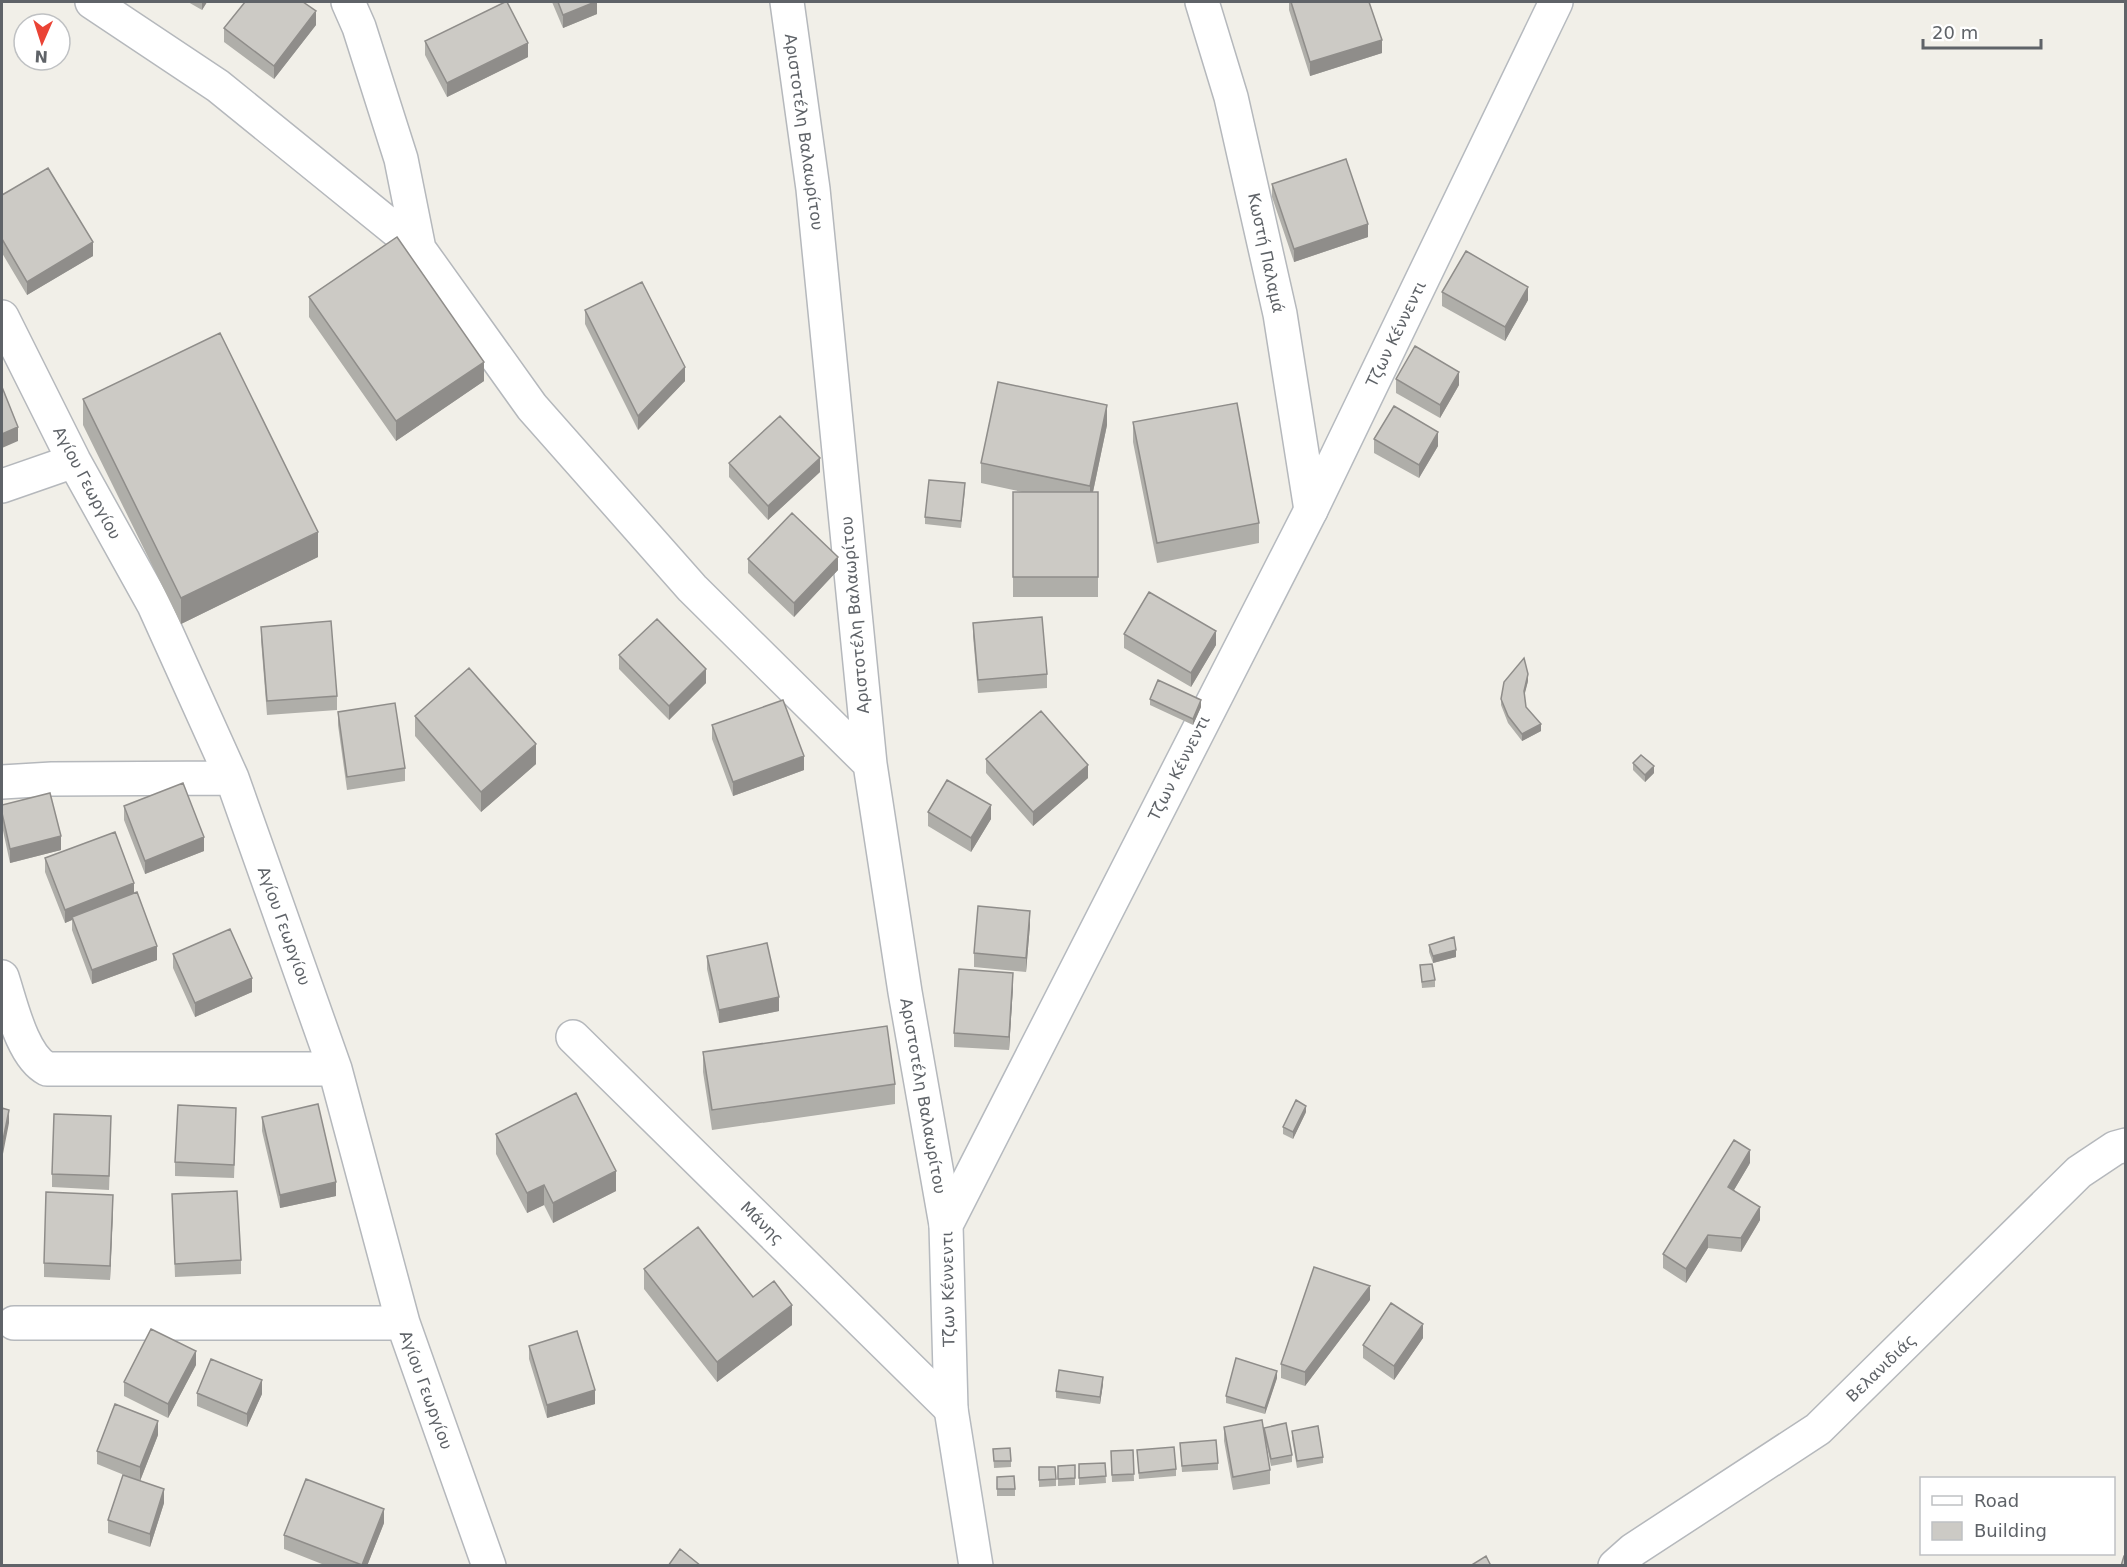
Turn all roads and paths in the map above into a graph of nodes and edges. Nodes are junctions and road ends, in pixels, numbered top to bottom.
1 (92, 2) edge
2 (348, 2) edge
3 (787, 2) edge
4 (1203, 2) edge
5 (1557, 2) edge
6 (419, 249) junction
7 (2, 317) edge
8 (74, 461) junction
9 (2, 486) edge
10 (1311, 510) junction
11 (870, 764) junction
12 (232, 778) junction
13 (2, 782) edge
14 (2, 977) edge
15 (573, 1037) dead end
16 (335, 1069) junction
17 (2126, 1145) edge
18 (946, 1225) junction
19 (14, 1323) dead end
20 (403, 1323) junction
21 (951, 1408) junction
22 (489, 1566) edge
23 (976, 1566) edge
24 (1615, 1566) edge

1 - 6 street
2 - 6 street
3 - 11 street, Αριστοτέλη Βαλαωρίτου
4 - 10 street, Κωστή Παλαμά
5 - 10 street, Τζων Κέννεντι
6 - 11 street
7 - 8 street, Αγίου Γεωργίου
8 - 9 street
8 - 12 street, Αγίου Γεωργίου
10 - 18 street, Τζων Κέννεντι
11 - 18 street, Αριστοτέλη Βαλαωρίτου
12 - 13 street
12 - 16 street, Αγίου Γεωργίου
14 - 16 street
15 - 21 street, Μάνης
16 - 20 street, Αγίου Γεωργίου
17 - 24 street, Βελανιδιάς
18 - 21 street, Τζων Κέννεντι
19 - 20 street
20 - 22 street, Αγίου Γεωργίου
21 - 23 street, Τζων Κέννεντι

